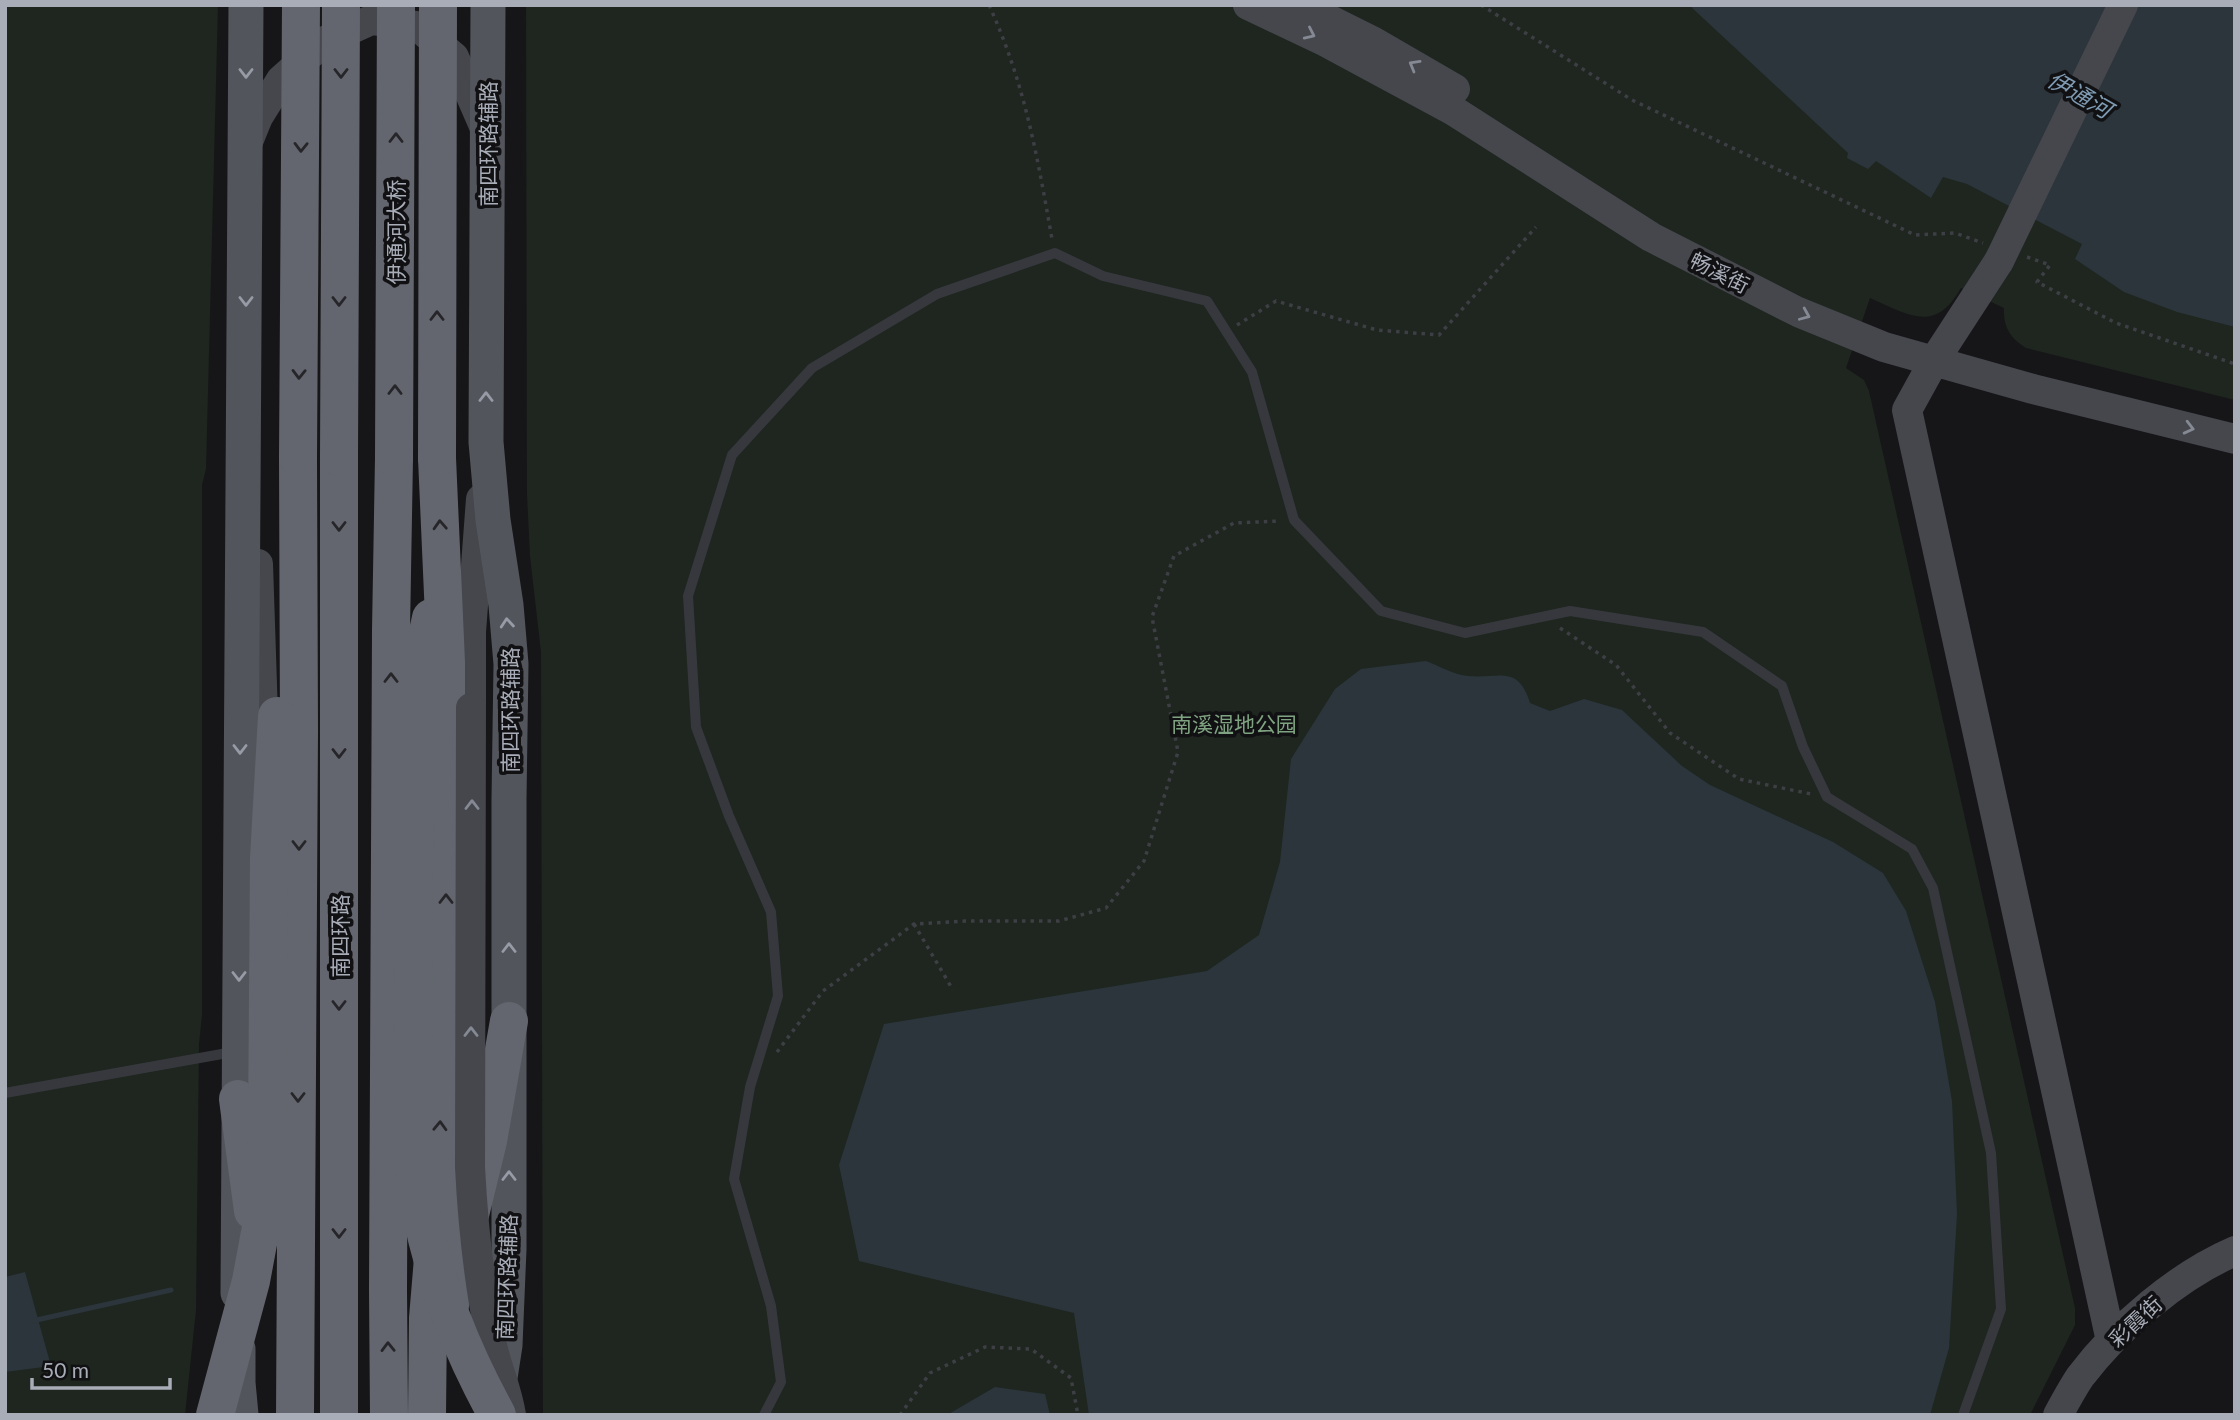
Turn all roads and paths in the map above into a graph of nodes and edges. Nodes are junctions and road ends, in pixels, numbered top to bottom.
1 (246, 5) edge
2 (301, 5) edge
3 (341, 5) edge
4 (396, 5) edge
5 (438, 5) edge
6 (488, 5) edge
7 (989, 5) edge
8 (1248, 5) edge
9 (1300, 5) edge
10 (1481, 5) edge
11 (2123, 5) edge
12 (487, 133) junction
13 (246, 147) junction
14 (1536, 227) dead end
15 (1055, 253) junction
16 (2005, 254) junction
17 (1226, 332) junction
18 (246, 336) junction
19 (1939, 353) junction
20 (2235, 365) edge
21 (2235, 418) edge
22 (2235, 439) edge
23 (486, 442) junction
24 (394, 458) junction
25 (298, 464) junction
26 (1294, 520) junction
27 (442, 570) junction
28 (1544, 617) junction
29 (415, 698) junction
30 (270, 716) junction
31 (1827, 797) junction
32 (914, 924) junction
33 (953, 990) dead end
34 (509, 1021) junction
35 (238, 1051) junction
36 (774, 1055) dead end
37 (5, 1093) edge
38 (238, 1099) junction
39 (2235, 1251) edge
40 (2111, 1341) junction
41 (215, 1415) edge
42 (241, 1415) edge
43 (294, 1415) edge
44 (339, 1415) edge
45 (389, 1415) edge
46 (427, 1415) edge
47 (435, 1415) edge
48 (496, 1415) edge
49 (510, 1415) edge
50 (764, 1415) edge
51 (900, 1415) edge
52 (1078, 1415) edge
53 (1963, 1415) edge
54 (2058, 1415) edge

1 -> 13 main road
2 -> 25 highway, bridge
3 -> 44 highway, 南四环路, bridge
24 -> 4 highway, 伊通河大桥, bridge
27 -> 5 highway, bridge
6 - 12 main road, 南四环路辅路
7 - 15 path
8 -> 19 street, 畅溪街
19 -> 9 street, 畅溪街
10 - 16 path
11 - 16 street, bridge
12 - 13 street
23 -> 12 main road, 南四环路辅路
13 -> 18 main road
14 - 17 path
15 - 17 lane
15 - 50 lane
16 - 19 street
16 - 20 path
17 - 26 lane
18 - 30 street
18 -> 35 main road
19 - 21 street, 畅溪街
19 -> 22 street, 畅溪街
19 - 40 street
34 -> 23 main road, 南四环路辅路
49 -> 23 street, bridge
24 - 29 highway
45 -> 24 highway
25 - 30 highway
25 -> 43 highway
26 - 28 lane
26 - 32 path
27 - 29 highway
46 -> 27 highway
28 - 31 path
28 - 31 lane
29 - 48 highway, bridge
30 - 41 highway, bridge
31 - 53 lane
32 - 33 path
32 - 36 path
34 - 47 highway
48 -> 34 main road, 南四环路辅路
35 - 37 lane
35 - 38 main road
38 - 42 main road
38 - 43 highway
39 - 40 street, 彩霞街
40 - 54 street, 彩霞街
51 - 52 path

